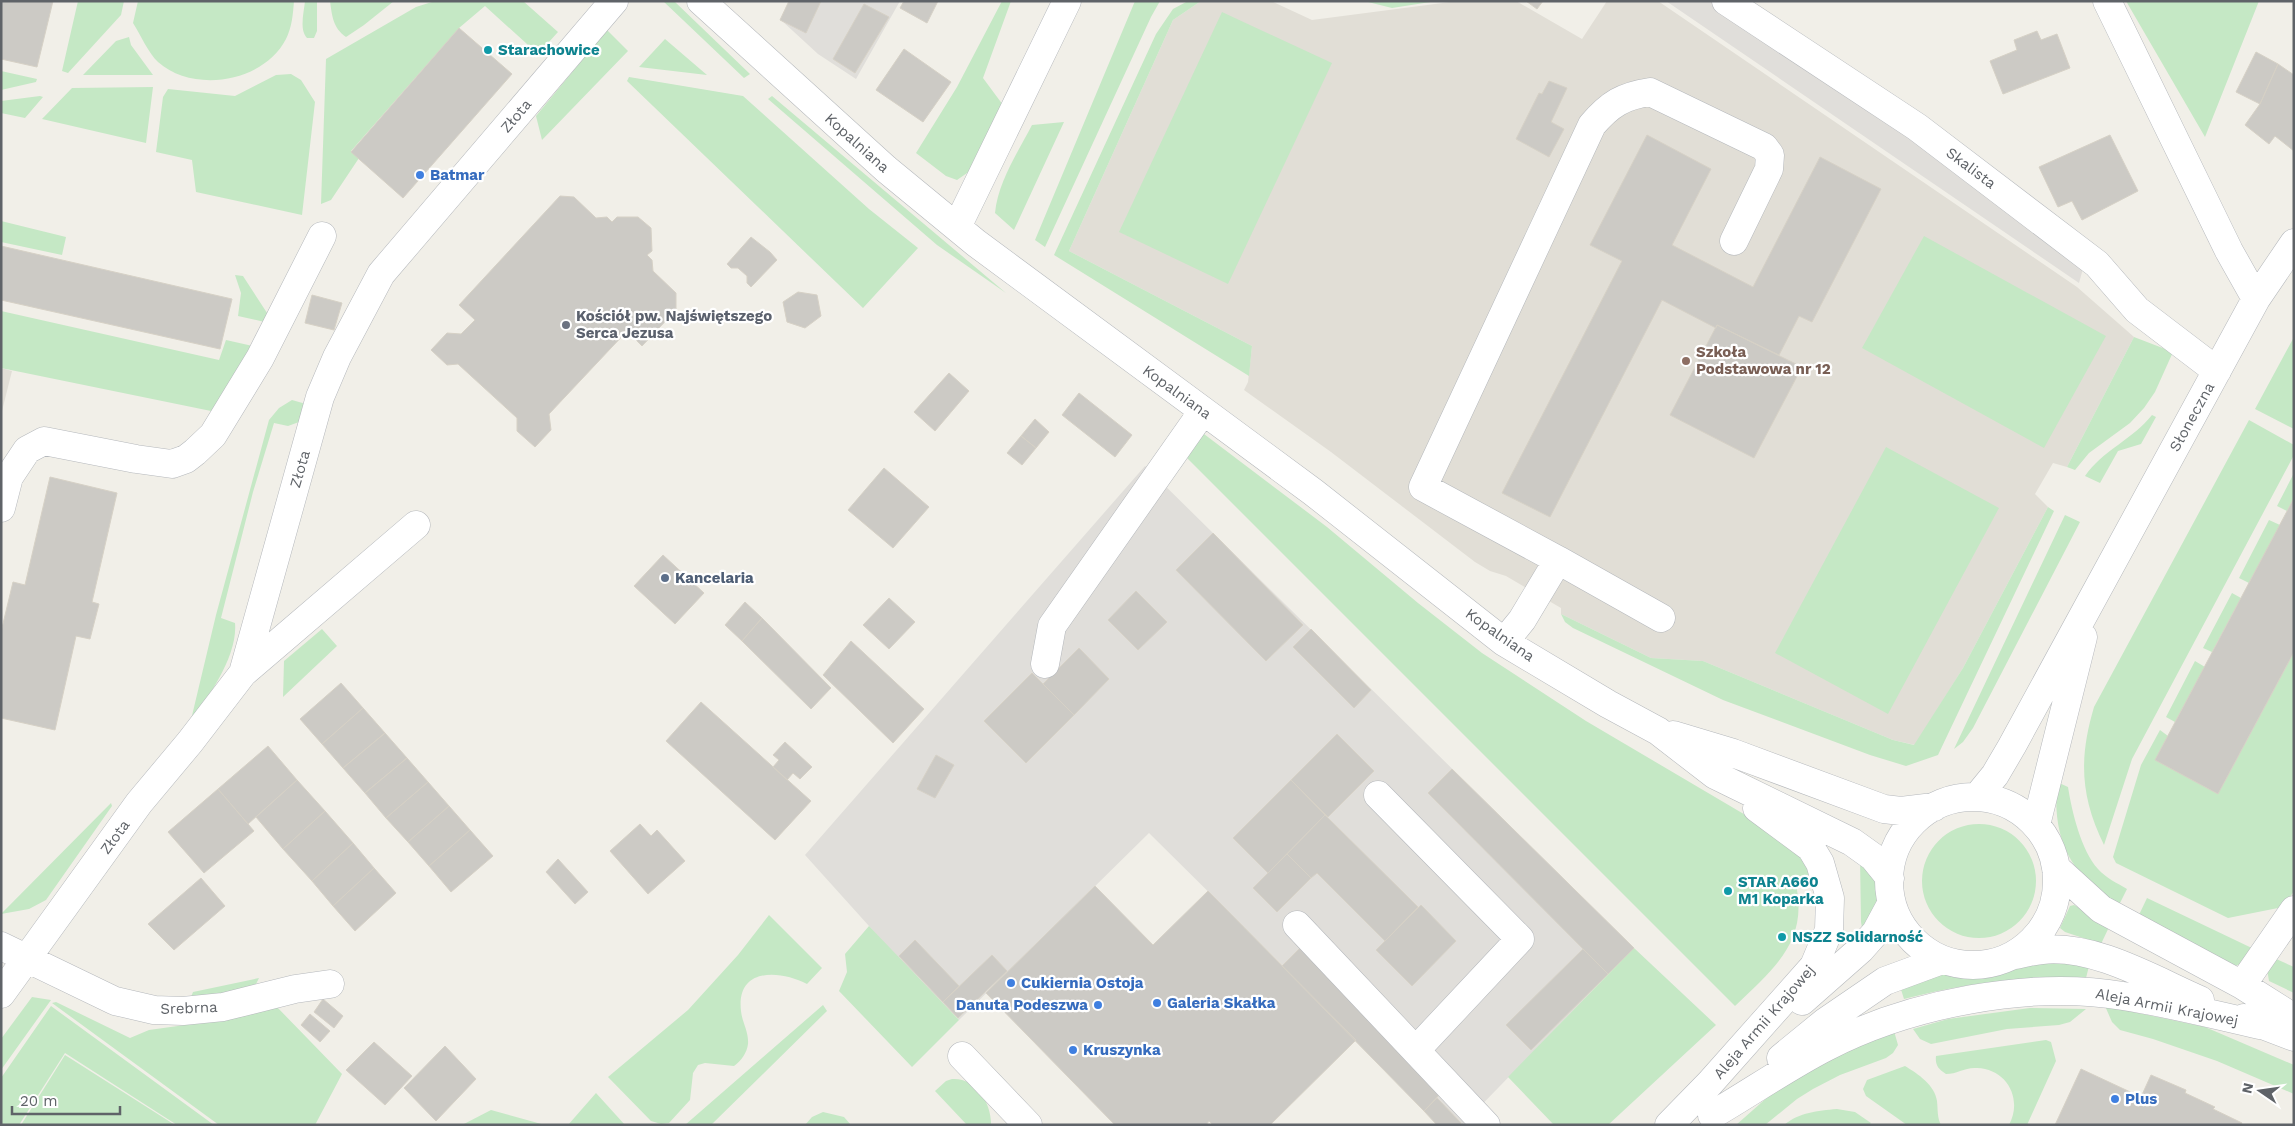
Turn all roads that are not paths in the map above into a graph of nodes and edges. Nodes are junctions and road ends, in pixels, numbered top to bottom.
1 (614, 1) edge
2 (1067, 1) edge
3 (1726, 1) edge
4 (2107, 1) edge
5 (719, 7) edge
6 (957, 227) junction
7 (322, 236) dead end
8 (1734, 241) dead end
9 (2293, 246) edge
10 (2256, 299) junction
11 (2207, 364) junction
12 (1203, 411) junction
13 (1, 508) edge
14 (416, 525) dead end
15 (1558, 560) junction
16 (2094, 593) junction
17 (1661, 618) dead end
18 (1504, 642) junction
19 (1045, 664) dead end
20 (243, 673) junction
21 (1658, 731) junction
22 (1715, 775) junction
23 (1378, 795) dead end
24 (1976, 797) junction
25 (1934, 807) junction
26 (2036, 825) junction
27 (2056, 868) junction
28 (1890, 878) junction
29 (1890, 906) junction
30 (2294, 910) edge
31 (1297, 925) dead end
32 (1, 946) edge
33 (2014, 955) junction
34 (26, 959) junction
35 (1942, 960) junction
36 (330, 984) dead end
37 (2242, 985) junction
38 (1, 994) edge
39 (2294, 1018) edge
40 (2260, 1025) junction
41 (2294, 1037) edge
42 (1416, 1050) junction
43 (962, 1056) dead end
44 (1710, 1082) junction
45 (1707, 1120) edge
46 (1028, 1125) edge
47 (1486, 1125) edge
48 (1669, 1125) edge

1 - 20 street, Złota
2 - 6 street
3 - 11 street, Skalista
4 - 10 street
5 - 6 street, Kopalniana
6 - 12 street, Kopalniana
7 - 13 street
8 - 15 street
9 - 10 street, Słoneczna
10 - 11 street, Słoneczna
11 - 16 street, Słoneczna
12 - 18 street, Kopalniana
12 - 19 street
14 - 20 street
15 - 17 street
15 - 18 street
16 - 24 street, Słoneczna
16 - 26 street, Słoneczna
18 - 21 street, Kopalniana
20 - 34 street, Złota
21 - 22 street, Kopalniana
21 - 25 street, Kopalniana
22 - 28 street, Kopalniana
22 - 44 street, Aleja Armii Krajowej
23 - 42 street
24 - 25 street
24 - 26 street
25 - 28 street
26 - 27 street
27 - 33 street
27 - 37 street
28 - 29 street
29 - 35 street
29 - 44 street, Aleja Armii Krajowej
30 - 37 street
31 - 42 street
32 - 34 street, Srebrna
33 - 35 street
33 - 40 street, Aleja Armii Krajowej
34 - 36 street, Srebrna
34 - 38 street, Złota
35 - 45 street, Aleja Armii Krajowej
37 - 39 street
40 - 41 street, Aleja Armii Krajowej
40 - 45 street, Aleja Armii Krajowej
42 - 47 street
43 - 46 street
44 - 48 street, Aleja Armii Krajowej

